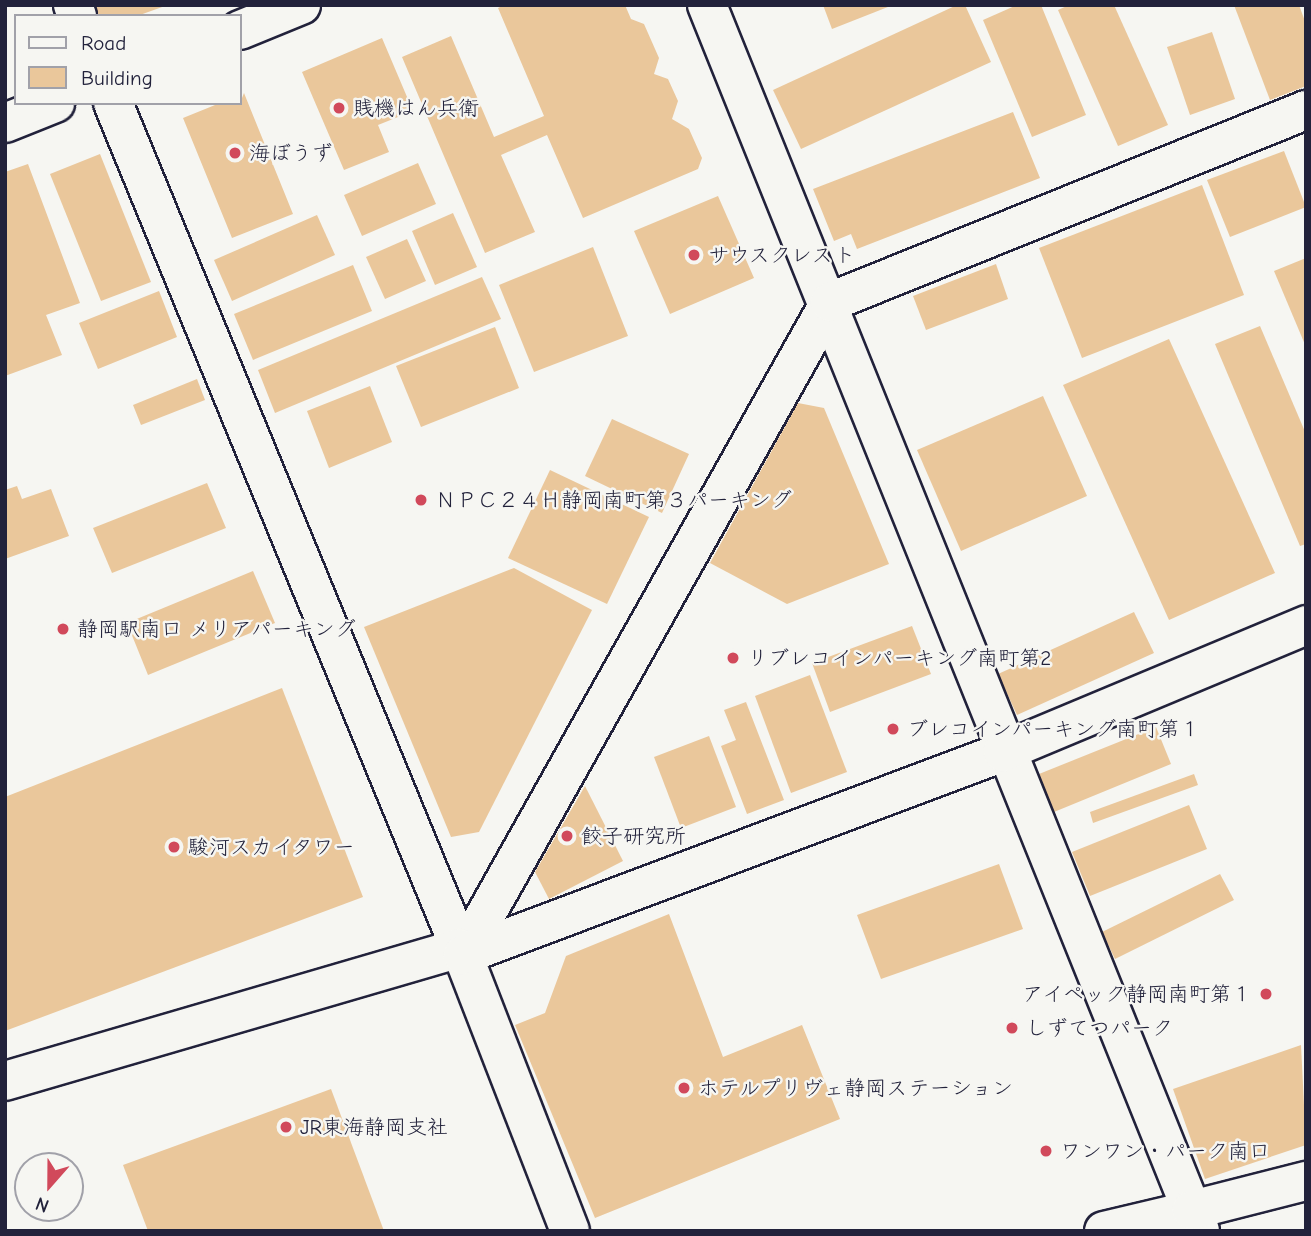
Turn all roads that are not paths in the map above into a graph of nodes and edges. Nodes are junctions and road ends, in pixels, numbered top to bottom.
1 (301, 5) edge
2 (707, 5) edge
3 (242, 29) edge
4 (50, 105) edge
5 (114, 105) edge
6 (1306, 110) edge
7 (5, 122) edge
8 (830, 302) junction
9 (1306, 625) edge
10 (1003, 751) junction
11 (461, 951) junction
12 (5, 1081) edge
13 (1306, 1181) edge
14 (1196, 1220) edge
15 (570, 1231) edge
16 (1104, 1231) edge

1 - 3 street
2 - 8 street
4 - 7 street
5 - 11 street
6 - 8 street
8 - 10 street
8 - 11 street
9 - 10 street
10 - 11 street
10 - 14 street
11 - 12 street
11 - 15 street
13 - 14 street
14 - 16 street

